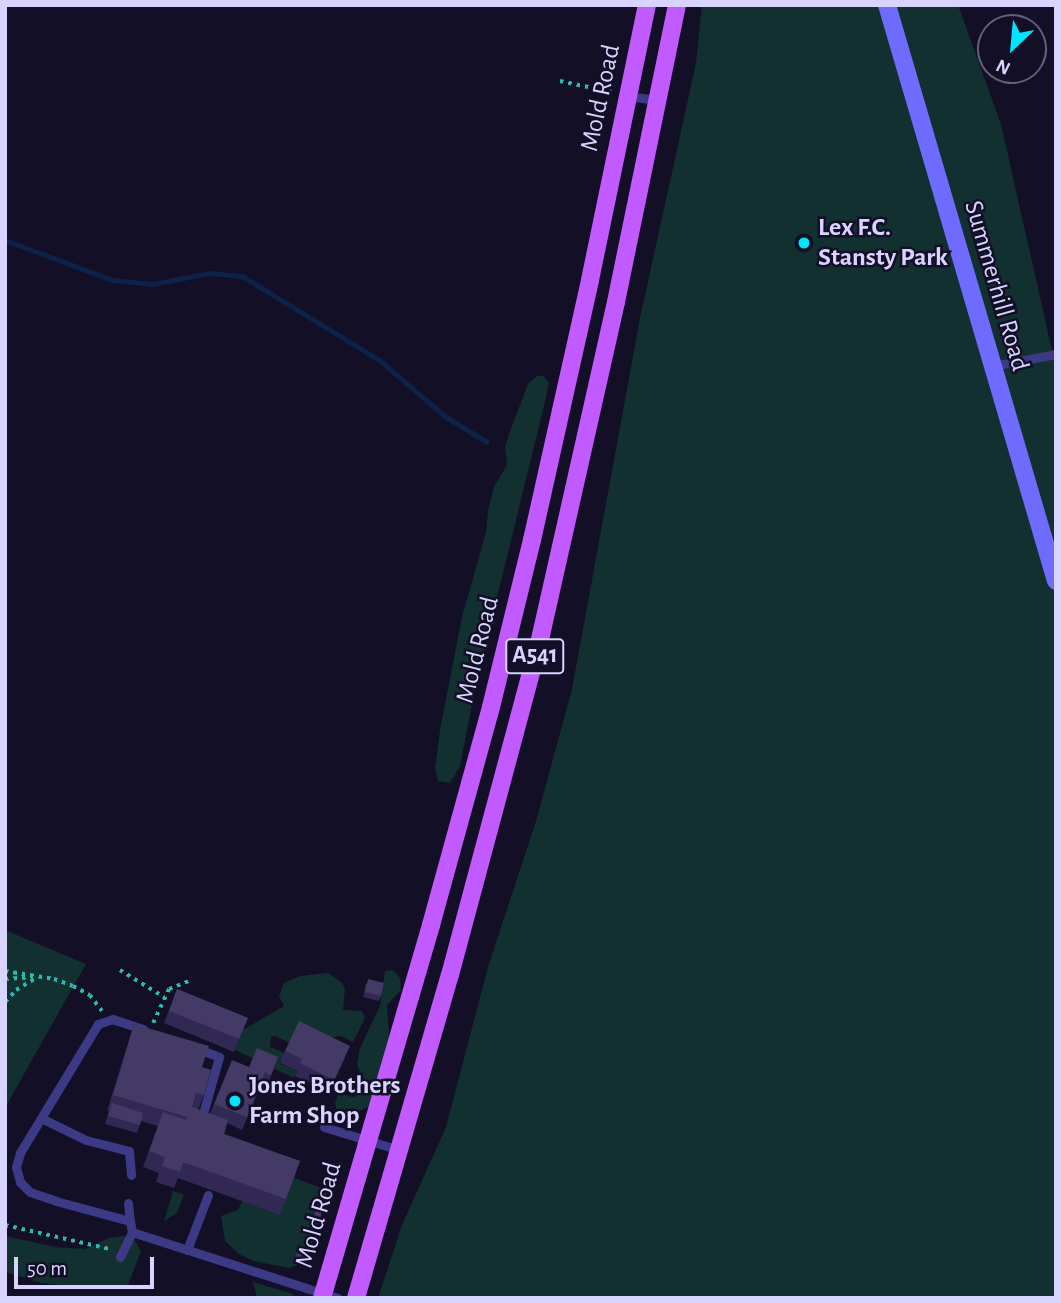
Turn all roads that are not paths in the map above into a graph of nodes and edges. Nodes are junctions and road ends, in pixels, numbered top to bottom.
1 (646, 5) edge
2 (677, 5) edge
3 (887, 5) edge
4 (628, 96) junction
5 (658, 100) junction
6 (1056, 354) edge
7 (992, 366) junction
8 (1056, 581) edge
9 (149, 1031) edge
10 (189, 1045) edge
11 (204, 1110) edge
12 (41, 1118) junction
13 (324, 1127) dead end
14 (369, 1141) junction
15 (399, 1150) junction
16 (18, 1158) junction
17 (5, 1169) edge
18 (131, 1175) dead end
19 (208, 1195) dead end
20 (128, 1203) dead end
21 (130, 1221) junction
22 (132, 1232) junction
23 (187, 1250) junction
24 (121, 1254) road end
25 (328, 1296) edge
26 (356, 1298) edge

1 - 4 main road, Mold Road / A541
2 - 5 main road, A541
3 - 7 street, Summerhill Road
4 - 5 lane
4 - 14 main road, Mold Road / A541
5 - 15 main road, A541
6 - 7 lane
7 - 8 street, Summerhill Road
9 - 12 lane
10 - 11 lane
12 - 16 lane
12 - 18 lane
13 - 14 lane
14 - 15 lane
14 - 25 main road, Mold Road / A541
15 - 26 main road, A541
16 - 17 lane
16 - 21 lane
19 - 23 lane
20 - 21 lane
21 - 22 lane
22 - 23 lane
22 - 24 lane
23 - 25 lane

